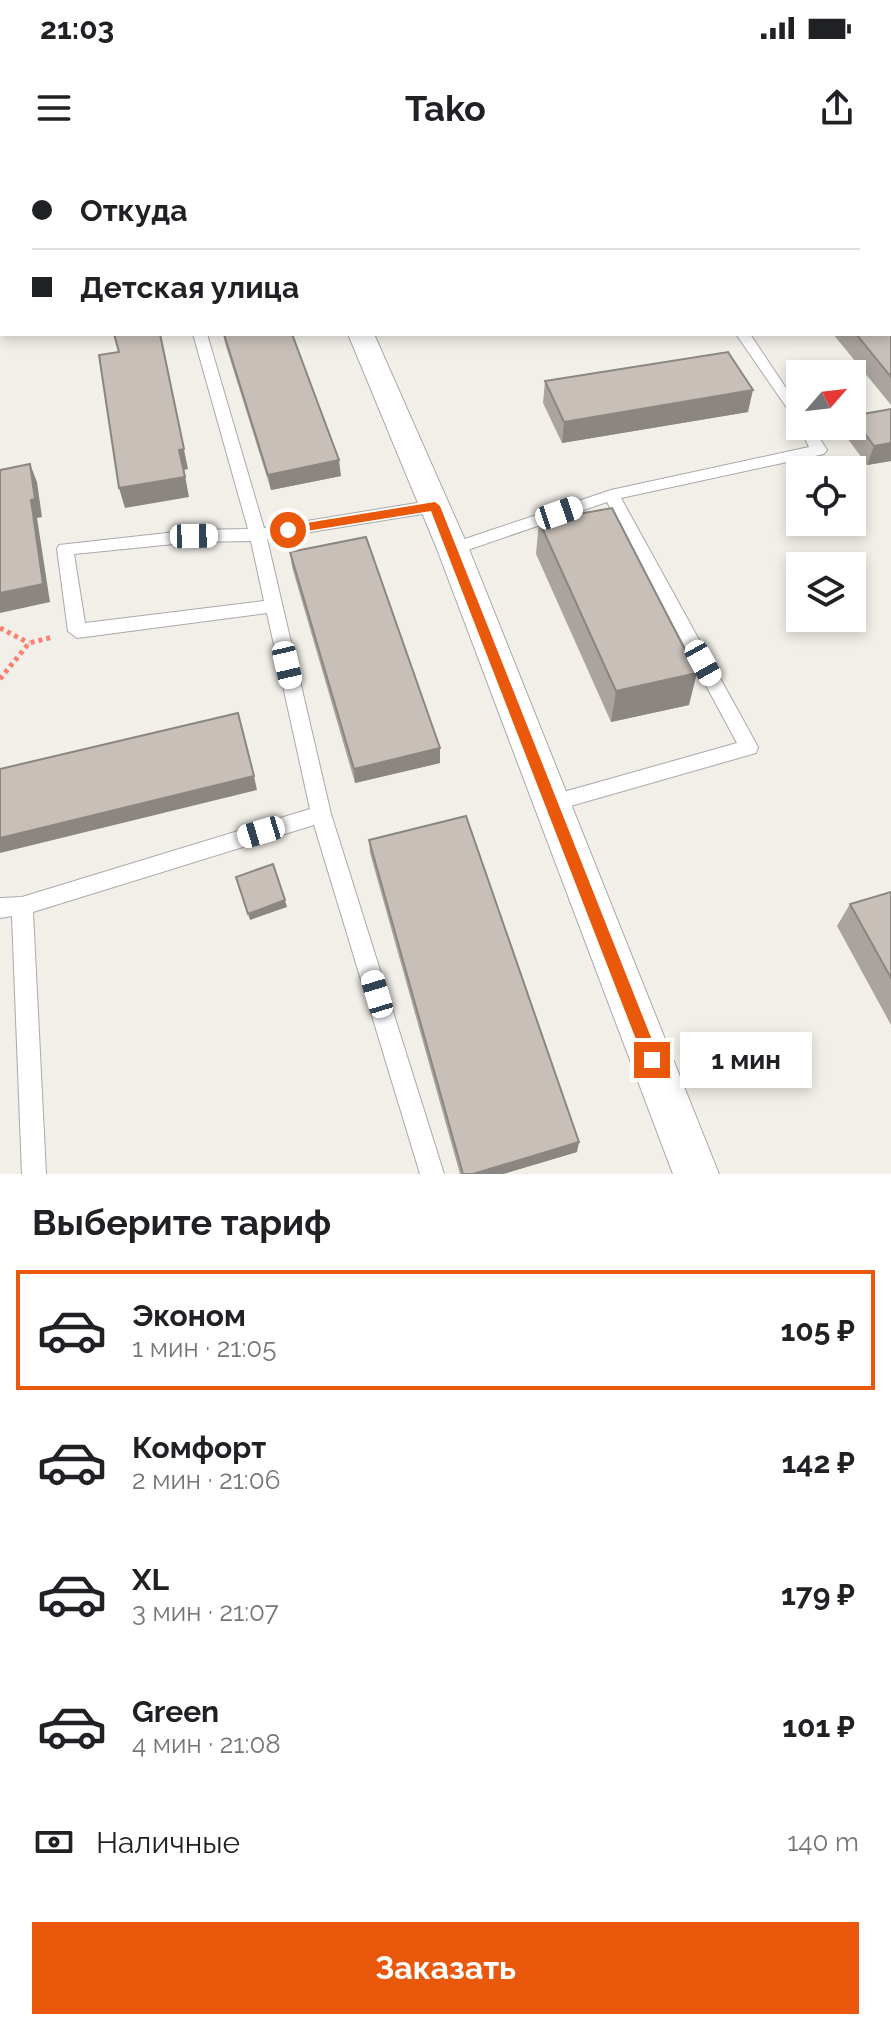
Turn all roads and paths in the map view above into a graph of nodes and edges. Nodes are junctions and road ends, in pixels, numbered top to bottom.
1 (201, 336) edge
2 (362, 336) edge
3 (744, 336) edge
4 (786, 399) edge
5 (813, 440) edge
6 (611, 495) junction
7 (435, 506) junction
8 (258, 535) junction
9 (453, 549) junction
10 (274, 606) junction
11 (0, 628) edge
12 (77, 631) junction
13 (29, 643) junction
14 (0, 679) edge
15 (553, 803) junction
16 (321, 814) junction
17 (11, 907) edge
18 (34, 1174) edge
19 (432, 1174) edge
20 (696, 1174) edge

1 - 8 lane
2 - 7 street
3 - 4 lane
5 - 6 lane
6 - 9 lane
6 - 15 lane
7 - 8 lane
7 - 9 street
8 - 10 lane
8 - 12 lane
9 - 15 street
10 - 12 lane
10 - 16 lane
11 - 13 path
12 - 13 path
13 - 14 path
15 - 20 street
16 - 17 lane
16 - 19 lane
17 - 18 lane

